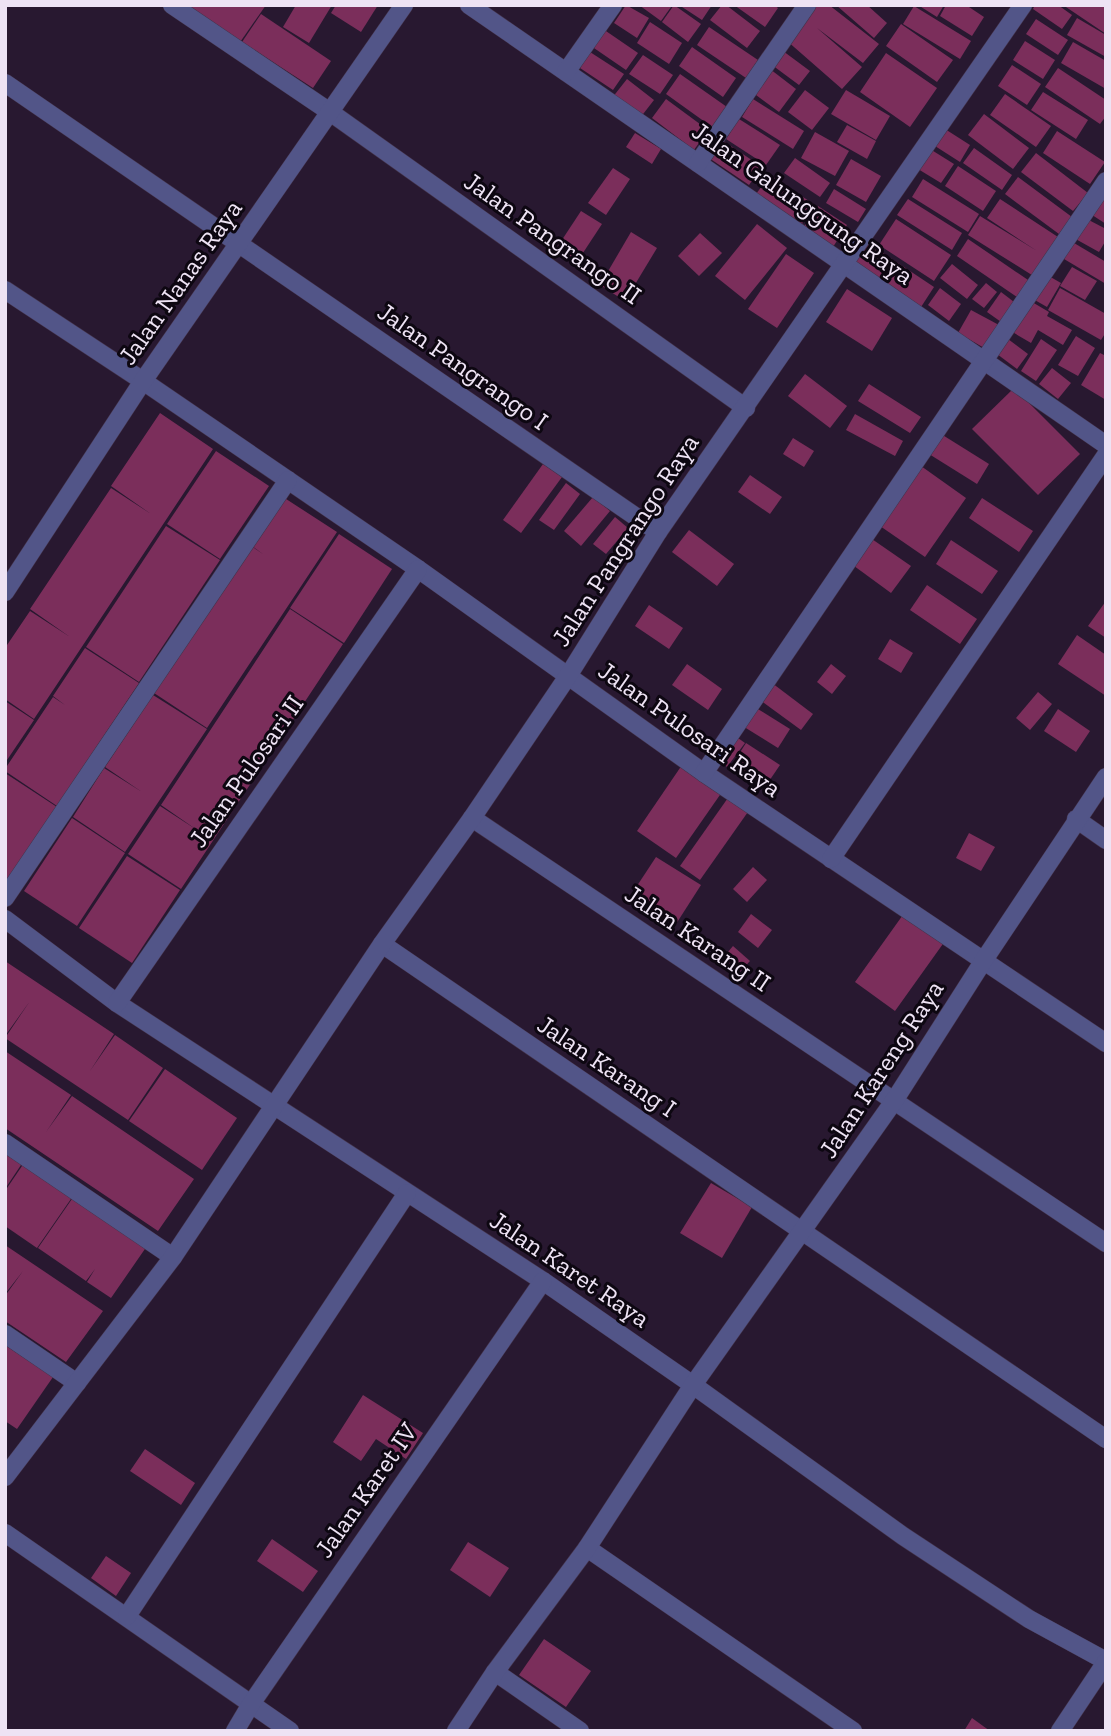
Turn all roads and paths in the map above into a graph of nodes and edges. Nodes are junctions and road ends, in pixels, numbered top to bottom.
1 (172, 5) edge
2 (404, 5) edge
3 (469, 5) edge
4 (612, 5) edge
5 (807, 5) edge
6 (1023, 5) edge
7 (566, 72) junction
8 (5, 83) edge
9 (330, 112) junction
10 (698, 163) junction
11 (1106, 181) edge
12 (239, 244) junction
13 (844, 264) junction
14 (5, 290) edge
15 (984, 360) junction
16 (143, 380) junction
17 (746, 408) junction
18 (1106, 445) edge
19 (1106, 455) edge
20 (288, 480) junction
21 (658, 532) junction
22 (418, 569) junction
23 (5, 592) edge
24 (568, 676) junction
25 (704, 773) junction
26 (1106, 777) edge
27 (472, 818) junction
28 (1076, 819) junction
29 (1106, 840) edge
30 (831, 859) junction
31 (5, 898) edge
32 (5, 919) edge
33 (382, 944) junction
34 (984, 960) junction
35 (117, 1003) junction
36 (1106, 1043) edge
37 (894, 1101) junction
38 (273, 1105) junction
39 (5, 1143) edge
40 (407, 1193) junction
41 (803, 1233) junction
42 (1106, 1243) edge
43 (173, 1257) junction
44 (543, 1281) junction
45 (5, 1334) edge
46 (77, 1383) junction
47 (693, 1385) junction
48 (1106, 1439) edge
49 (5, 1477) edge
50 (5, 1534) edge
51 (587, 1548) junction
52 (127, 1616) junction
53 (1106, 1661) edge
54 (495, 1672) junction
55 (251, 1704) junction
56 (235, 1731) edge
57 (290, 1731) edge
58 (456, 1731) edge
59 (580, 1731) edge
60 (853, 1731) edge
61 (1060, 1731) edge

1 - 9 street, Jalan Pangrango II
2 - 9 street, Jalan Nanas Raya
3 - 7 street, Jalan Galunggung Raya
4 - 7 street
5 - 10 street
6 - 13 street, Jalan Pangrango Raya
7 - 10 street, Jalan Galunggung Raya
8 - 12 street, Jalan Pangrango I
9 - 12 street, Jalan Nanas Raya
9 - 17 street, Jalan Pangrango II
10 - 13 street, Jalan Galunggung Raya
11 - 15 street
12 - 16 street, Jalan Nanas Raya
12 - 21 street, Jalan Pangrango I
13 - 15 street, Jalan Galunggung Raya
13 - 17 street, Jalan Pangrango Raya
14 - 16 street, Jalan Pulosari Raya
15 - 18 street, Jalan Galunggung Raya
15 - 25 street
16 - 20 street, Jalan Pulosari Raya
16 - 23 street, Jalan Nanas Raya
17 - 21 street, Jalan Pangrango Raya
19 - 30 street
20 - 22 street, Jalan Pulosari Raya
20 - 31 street
21 - 24 street, Jalan Pangrango Raya
22 - 24 street, Jalan Pulosari Raya
22 - 35 street, Jalan Pulosari II
24 - 25 street, Jalan Pulosari Raya
24 - 27 street, Jalan Pangrango Raya
25 - 30 street, Jalan Pulosari Raya
26 - 28 street, Jalan Kareng Raya
27 - 33 street, Jalan Pangrango Raya
27 - 37 street, Jalan Karang II
28 - 29 street
28 - 34 street, Jalan Kareng Raya
30 - 34 street, Jalan Pulosari Raya
32 - 35 street, Jalan Karet Raya
33 - 38 street, Jalan Pangrango Raya
33 - 41 street, Jalan Karang I
34 - 36 street, Jalan Pulosari Raya
34 - 37 street, Jalan Kareng Raya
35 - 38 street, Jalan Karet Raya
37 - 41 street, Jalan Kareng Raya
37 - 42 street, Jalan Karang II
38 - 40 street, Jalan Karet Raya
38 - 43 street, Jalan Pangrango Raya
39 - 43 street
40 - 44 street, Jalan Karet Raya
40 - 52 street
41 - 47 street, Jalan Kareng Raya
41 - 48 street, Jalan Karang I
43 - 46 street, Jalan Pangrango Raya
44 - 47 street, Jalan Karet Raya
44 - 55 street, Jalan Karet IV
45 - 46 street
46 - 49 street, Jalan Pangrango Raya
47 - 51 street, Jalan Kareng Raya
47 - 53 street, Jalan Karet Raya
50 - 52 street
51 - 54 street, Jalan Kareng Raya
51 - 60 street
52 - 55 street
53 - 61 street
54 - 58 street, Jalan Kareng Raya
54 - 59 street
55 - 56 street, Jalan Karet IV
55 - 57 street

